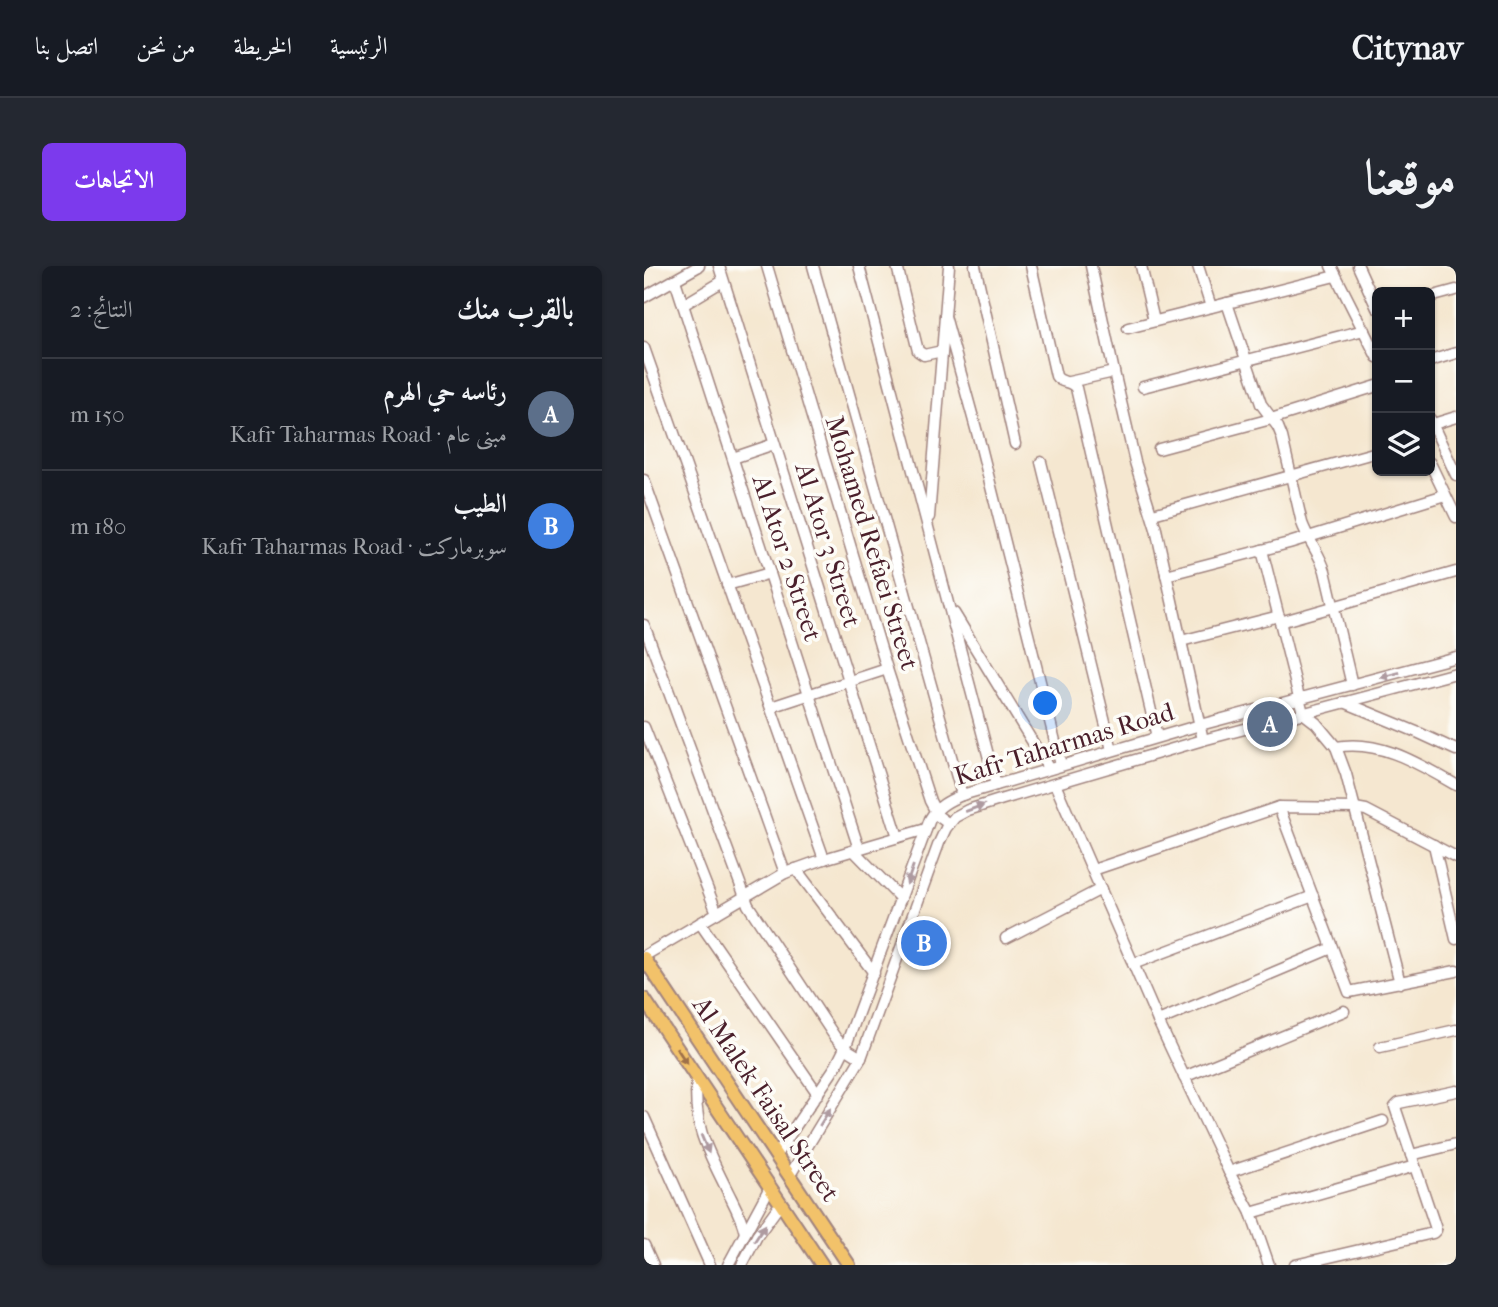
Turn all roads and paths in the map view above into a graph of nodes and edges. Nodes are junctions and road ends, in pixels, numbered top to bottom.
1 (699, 266) edge
2 (719, 266) edge
3 (767, 266) edge
4 (813, 266) edge
5 (859, 266) edge
6 (897, 266) edge
7 (949, 266) edge
8 (975, 266) edge
9 (1031, 266) edge
10 (1091, 266) edge
11 (1141, 266) edge
12 (1198, 266) edge
13 (1358, 266) edge
14 (1333, 271) edge
15 (675, 280) junction
16 (723, 281) junction
17 (1456, 290) edge
18 (1435, 296) edge
19 (644, 297) edge
20 (1372, 297) edge
21 (1227, 303) junction
22 (683, 305) junction
23 (1211, 307) junction
24 (945, 316) junction
25 (1154, 321) junction
26 (1128, 328) dead end
27 (1364, 330) junction
28 (644, 348) edge
29 (1374, 350) edge
30 (942, 351) junction
31 (1456, 353) edge
32 (1435, 359) edge
33 (1246, 361) junction
34 (1114, 372) junction
35 (1065, 382) junction
36 (1143, 387) dead end
37 (1372, 388) edge
38 (1456, 417) edge
39 (1271, 419) junction
40 (1435, 422) edge
41 (1435, 431) edge
42 (774, 444) junction
43 (1015, 444) dead end
44 (1158, 449) dead end
45 (1372, 453) edge
46 (733, 458) junction
47 (1041, 461) dead end
48 (1435, 473) edge
49 (1456, 475) edge
50 (1291, 476) junction
51 (644, 480) edge
52 (1446, 495) junction
53 (1153, 514) junction
54 (1456, 517) edge
55 (928, 526) junction
56 (1308, 537) junction
57 (1262, 550) junction
58 (1456, 572) edge
59 (769, 573) junction
60 (1166, 575) junction
61 (727, 584) junction
62 (948, 603) junction
63 (1334, 607) junction
64 (1280, 619) junction
65 (644, 625) edge
66 (1181, 641) junction
67 (1456, 657) edge
68 (887, 669) junction
69 (1456, 673) edge
70 (849, 682) junction
71 (1352, 685) junction
72 (809, 695) junction
73 (1300, 699) junction
74 (1343, 702) junction
75 (771, 707) junction
76 (1303, 713) junction
77 (1200, 725) junction
78 (644, 727) edge
79 (1157, 737) junction
80 (1203, 740) junction
81 (1336, 747) junction
82 (1112, 750) junction
83 (1456, 750) edge
84 (1061, 765) junction
85 (1049, 769) junction
86 (1055, 784) junction
87 (996, 785) junction
88 (1456, 785) edge
89 (962, 795) junction
90 (1279, 807) junction
91 (1355, 808) junction
92 (934, 811) junction
93 (949, 824) junction
94 (926, 829) junction
95 (898, 837) junction
96 (1434, 845) junction
97 (857, 850) junction
98 (1456, 857) edge
99 (824, 859) junction
100 (796, 869) junction
101 (1093, 870) junction
102 (785, 873) junction
103 (1101, 889) junction
104 (744, 896) junction
105 (1313, 896) junction
106 (901, 899) junction
107 (717, 913) junction
108 (700, 923) junction
109 (1006, 938) dead end
110 (1456, 939) edge
111 (1332, 948) junction
112 (644, 957) edge
113 (1133, 964) junction
114 (1456, 971) edge
115 (874, 973) junction
116 (1400, 983) junction
117 (644, 999) edge
118 (1344, 1011) dead end
119 (1158, 1021) junction
120 (1456, 1030) edge
121 (1380, 1047) dead end
122 (845, 1048) junction
123 (860, 1058) junction
124 (1184, 1077) junction
125 (697, 1078) junction
126 (1456, 1091) edge
127 (818, 1094) junction
128 (644, 1117) edge
129 (1383, 1121) dead end
130 (1456, 1144) edge
131 (1411, 1155) junction
132 (776, 1156) junction
133 (1415, 1166) junction
134 (1229, 1172) junction
135 (790, 1175) junction
136 (770, 1187) junction
137 (781, 1203) junction
138 (1251, 1213) junction
139 (745, 1233) junction
140 (644, 1245) edge
141 (653, 1265) edge
142 (710, 1265) edge
143 (728, 1265) edge
144 (741, 1265) edge
145 (822, 1265) edge
146 (849, 1265) edge
147 (1269, 1265) edge
148 (1295, 1265) edge

1 - 15 street
2 - 16 street, Al Ator 3 Street
3 - 68 street, Mohamed Refaei Street
4 - 89 street
5 - 55 street
6 - 30 street
7 - 24 street
8 - 43 street
9 - 35 street
10 - 34 street
11 - 25 street
12 - 23 street
13 - 20 street
14 - 21 street
14 - 27 street
15 - 19 street
15 - 22 street, Al Ator 2 Street
16 - 22 street
16 - 42 street, Al Ator 3 Street
17 - 18 street
21 - 23 street
21 - 33 street
22 - 46 street, Al Ator 2 Street
23 - 25 street
24 - 30 street
24 - 84 street
25 - 26 street
27 - 29 street
27 - 33 street
28 - 61 street
30 - 55 street
31 - 32 street
33 - 36 street
33 - 39 street
34 - 35 street
34 - 53 street
35 - 79 street
37 - 39 street
38 - 40 street
39 - 44 street
39 - 50 street
41 - 49 street
42 - 46 street
42 - 70 street, Al Ator 3 Street
45 - 50 street
46 - 59 street, Al Ator 2 Street
47 - 82 street
48 - 52 street
50 - 53 street
50 - 56 street
51 - 102 street
52 - 54 street
52 - 56 street
53 - 60 street
55 - 62 street
56 - 57 street
56 - 63 street
57 - 60 street
57 - 64 street
58 - 63 street
59 - 61 street
59 - 72 street, Al Ator 2 Street
60 - 66 street
61 - 75 street
62 - 85 street
62 - 87 street
63 - 64 street
63 - 71 street
64 - 66 street
64 - 73 street
65 - 104 street
66 - 77 street
67 -> 71 street, Kafr Taharmas Road
68 - 70 street
68 - 92 street, Mohamed Refaei Street
69 - 74 street, Kafr Taharmas Road
70 - 72 street
70 - 95 street, Al Ator 3 Street
71 - 73 street, Kafr Taharmas Road
72 - 75 street
72 - 97 street, Al Ator 2 Street
73 - 76 street
73 - 77 street, Kafr Taharmas Road
74 - 76 street, Kafr Taharmas Road
74 - 83 street
75 - 99 street
76 - 80 street, Kafr Taharmas Road
76 - 81 street
77 - 79 street, Kafr Taharmas Road
77 - 80 street
78 - 107 street
79 - 82 street, Kafr Taharmas Road
80 - 86 street, Kafr Taharmas Road
81 - 88 street
81 - 91 street
82 - 84 street, Kafr Taharmas Road
84 - 85 street, Kafr Taharmas Road
85 - 87 street, Kafr Taharmas Road
93 -> 86 street, Kafr Taharmas Road
86 - 101 street
87 - 89 street, Kafr Taharmas Road
89 - 92 street, Kafr Taharmas Road
90 - 91 street
90 - 101 street
90 - 105 street
91 - 96 street
91 - 116 street
92 - 93 street
92 - 94 street, Kafr Taharmas Road
93 - 123 street, Kafr Taharmas Road
94 - 95 street
94 -> 106 street, Kafr Taharmas Road
95 - 97 street
96 - 98 street
96 - 110 street
97 - 99 street
97 - 106 street, Al Ator 2 Street
99 - 100 street
100 - 102 street
100 - 115 street
101 - 103 street
102 - 104 street
103 - 109 street
103 - 113 street
104 - 107 street
104 - 122 street
105 - 111 street
105 - 113 street
106 - 115 street, Kafr Taharmas Road
107 - 108 street
108 - 112 street
108 - 127 street
111 - 116 street
111 - 119 street
112 - 132 main road, Al Malek Faisal Street
113 - 119 street
114 - 116 street
115 - 122 street, Kafr Taharmas Road
117 -> 125 main road, Al Malek Faisal Street
118 - 124 street
119 - 124 street
120 - 121 street
122 - 123 street
122 - 127 street, Kafr Taharmas Road
135 -> 123 street, Kafr Taharmas Road
124 - 134 street
125 - 136 main road, Al Malek Faisal Street
125 -> 139 street
126 - 131 street
127 - 132 street, Kafr Taharmas Road
128 - 142 street
129 - 134 street
130 - 131 street
131 - 133 street
132 - 135 main road, Al Malek Faisal Street
133 - 138 street
133 - 148 street
134 - 138 street
135 - 146 main road, Al Malek Faisal Street
136 - 137 main road, Al Malek Faisal Street
136 - 139 street
144 -> 137 street
137 - 145 main road, Al Malek Faisal Street
138 - 147 street
139 - 143 street
140 - 141 street

